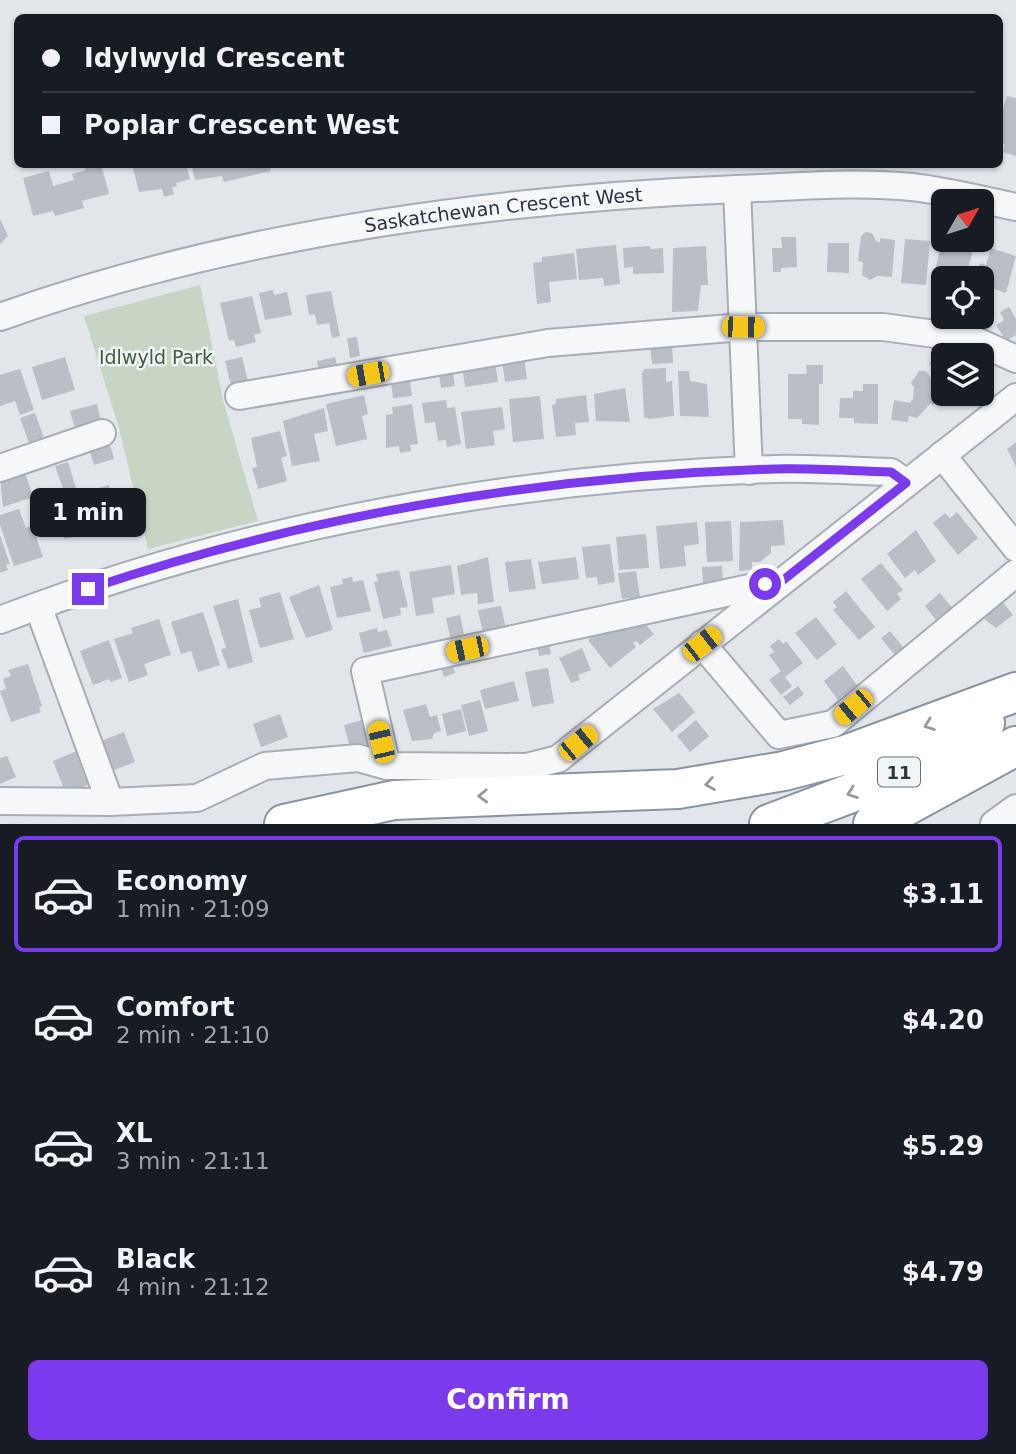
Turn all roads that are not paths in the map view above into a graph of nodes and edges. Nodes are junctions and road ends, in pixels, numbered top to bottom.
1 (737, 189) junction
2 (1016, 207) edge
3 (0, 317) edge
4 (743, 327) junction
5 (1016, 359) edge
6 (239, 396) dead end
7 (1016, 397) edge
8 (102, 433) dead end
9 (942, 455) junction
10 (0, 468) edge
11 (749, 471) junction
12 (906, 483) junction
13 (1016, 548) edge
14 (1016, 573) edge
15 (782, 581) junction
16 (38, 606) junction
17 (0, 620) edge
18 (702, 644) junction
19 (1016, 695) edge
20 (1016, 746) edge
21 (387, 766) junction
22 (0, 801) edge
23 (110, 802) junction
24 (1016, 808) edge
25 (284, 824) edge
26 (769, 824) edge
27 (873, 824) edge
28 (994, 824) edge

1 - 2 street, Saskatchewan Crescent West
1 - 3 street, Saskatchewan Crescent West
1 - 4 street
4 - 5 street
4 - 6 street
4 - 11 street
7 - 9 street
8 - 10 street
9 - 12 street
9 - 13 street
11 - 12 street
11 - 16 street
12 - 15 street
14 - 18 street
15 - 18 street
15 - 21 street
16 - 17 street
16 - 23 street
18 - 21 street
19 -> 25 highway
19 -> 26 highway, 11
20 - 27 highway, 11
21 - 23 street
22 - 23 street
24 - 28 street

